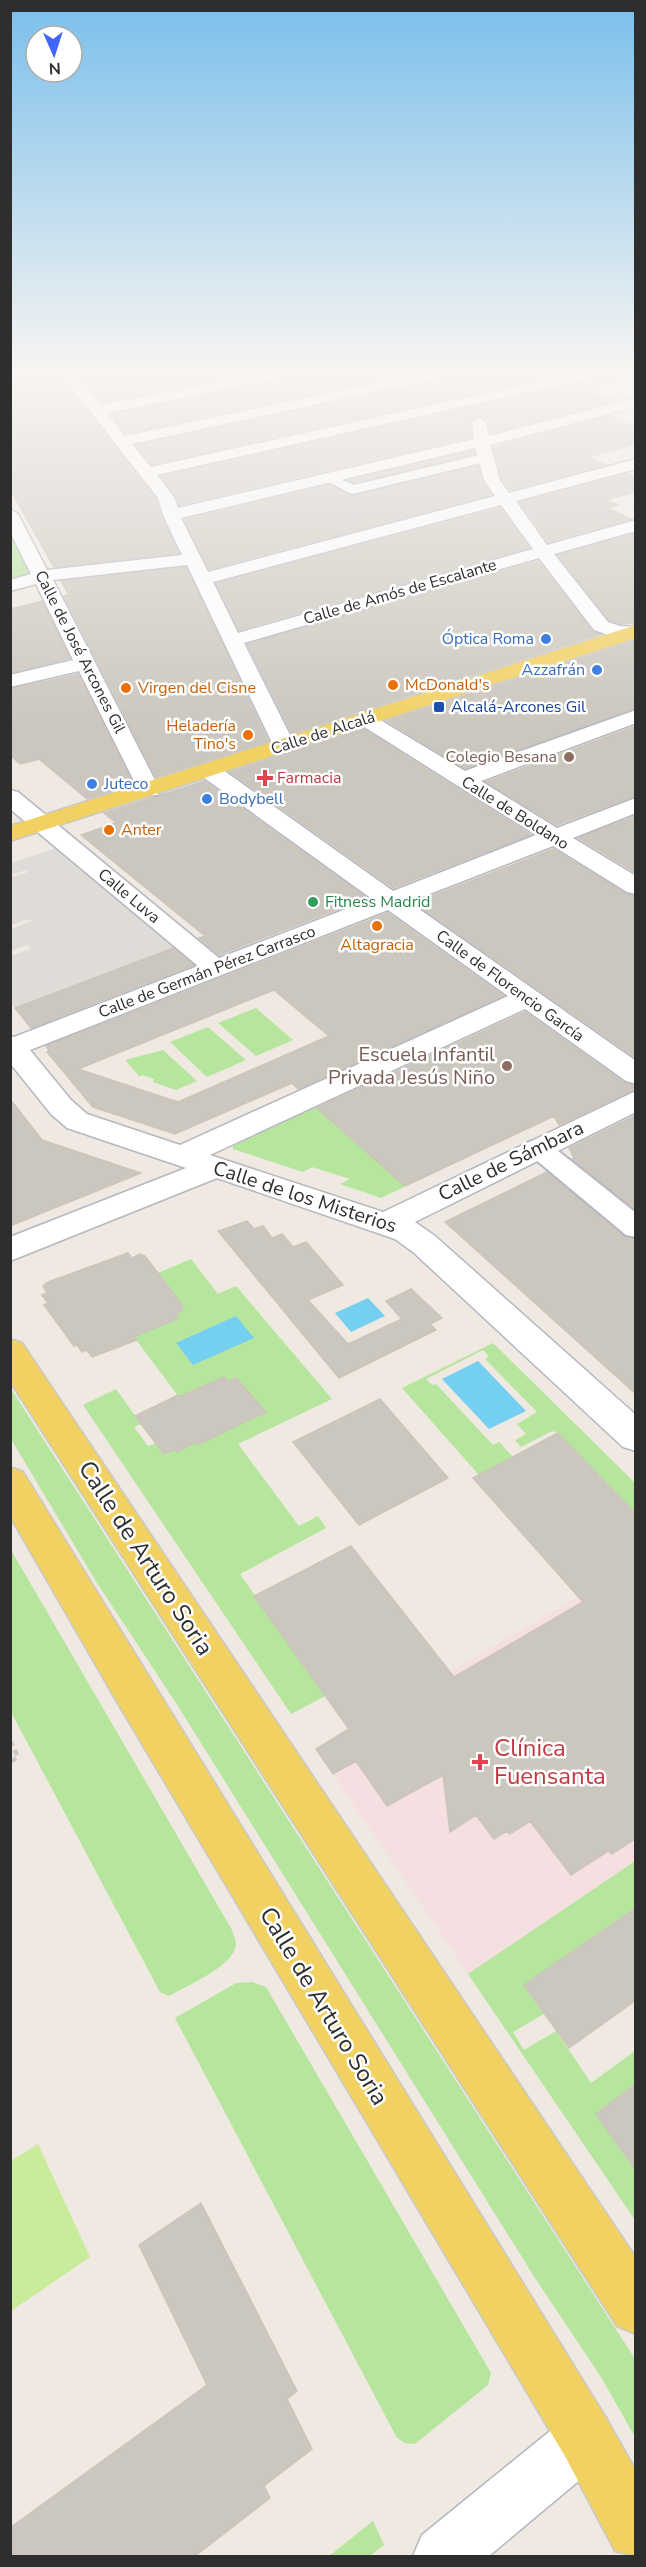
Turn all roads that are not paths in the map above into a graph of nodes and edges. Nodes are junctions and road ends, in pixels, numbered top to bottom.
1 (160, 490) edge
2 (278, 490) edge
3 (500, 490) edge
4 (538, 490) edge
5 (507, 498) junction
6 (10, 514) edge
7 (171, 515) junction
8 (636, 525) edge
9 (543, 551) junction
10 (193, 559) junction
11 (42, 576) junction
12 (203, 579) junction
13 (10, 586) edge
14 (634, 632) edge
15 (234, 640) junction
16 (85, 663) junction
17 (10, 681) edge
18 (636, 716) edge
19 (365, 719) junction
20 (284, 745) junction
21 (208, 770) junction
22 (462, 780) junction
23 (149, 790) junction
24 (10, 797) edge
25 (636, 805) edge
26 (43, 824) junction
27 (10, 834) edge
28 (554, 837) junction
29 (636, 887) edge
30 (390, 900) junction
31 (216, 968) junction
32 (526, 998) junction
33 (12, 1045) edge
34 (636, 1075) edge
35 (636, 1100) edge
36 (538, 1148) junction
37 (184, 1155) junction
38 (214, 1167) junction
39 (387, 1223) junction
40 (636, 1228) edge
41 (10, 1250) edge
42 (10, 1352) edge
43 (631, 1427) edge
44 (10, 1482) edge
45 (636, 2307) edge
46 (586, 2438) junction
47 (636, 2530) edge
48 (443, 2556) edge

1 - 7 street
2 - 7 street
3 - 5 street
4 - 5 street
5 - 9 street
5 - 12 street
6 - 11 street, Calle de José Arcones Gil
7 - 10 street
8 - 9 street, Calle de Amós de Escalante
9 - 14 street
9 - 15 street, Calle de Amós de Escalante
10 - 11 street
10 - 12 street
11 - 13 street
11 - 16 street, Calle de José Arcones Gil
12 - 15 street
14 - 19 main road, Calle de Alcalá
15 - 20 street
16 - 17 street
16 - 23 street, Calle de José Arcones Gil
18 - 22 street
19 - 20 main road, Calle de Alcalá
19 - 22 street, Calle de Boldano
20 - 21 main road, Calle de Alcalá
21 - 23 main road, Calle de Alcalá
21 - 30 street, Calle de Florencio García
22 - 28 street, Calle de Boldano
23 - 26 main road, Calle de Alcalá
24 - 26 street, Calle Luva
25 - 28 street, Calle de Germán Pérez Carrasco
26 - 27 main road, Calle de Alcalá
26 - 31 street, Calle Luva
28 - 29 street, Calle de Boldano
28 - 30 street, Calle de Germán Pérez Carrasco
30 - 31 street, Calle de Germán Pérez Carrasco
30 - 32 street, Calle de Florencio García
31 - 33 street, Calle de Germán Pérez Carrasco
32 - 34 street, Calle de Florencio García
32 - 37 street
33 - 37 street, Calle de los Misterios
35 - 36 street, Calle de Sámbara
36 - 39 street, Calle de Sámbara
36 - 40 street
37 - 38 street, Calle de los Misterios
38 - 39 street, Calle de los Misterios
38 - 41 street
39 - 43 street, Calle de los Misterios
42 - 45 main road, Calle de Arturo Soria
44 - 46 main road, Calle de Arturo Soria
46 - 47 main road, Calle de Arturo Soria
46 - 48 street

